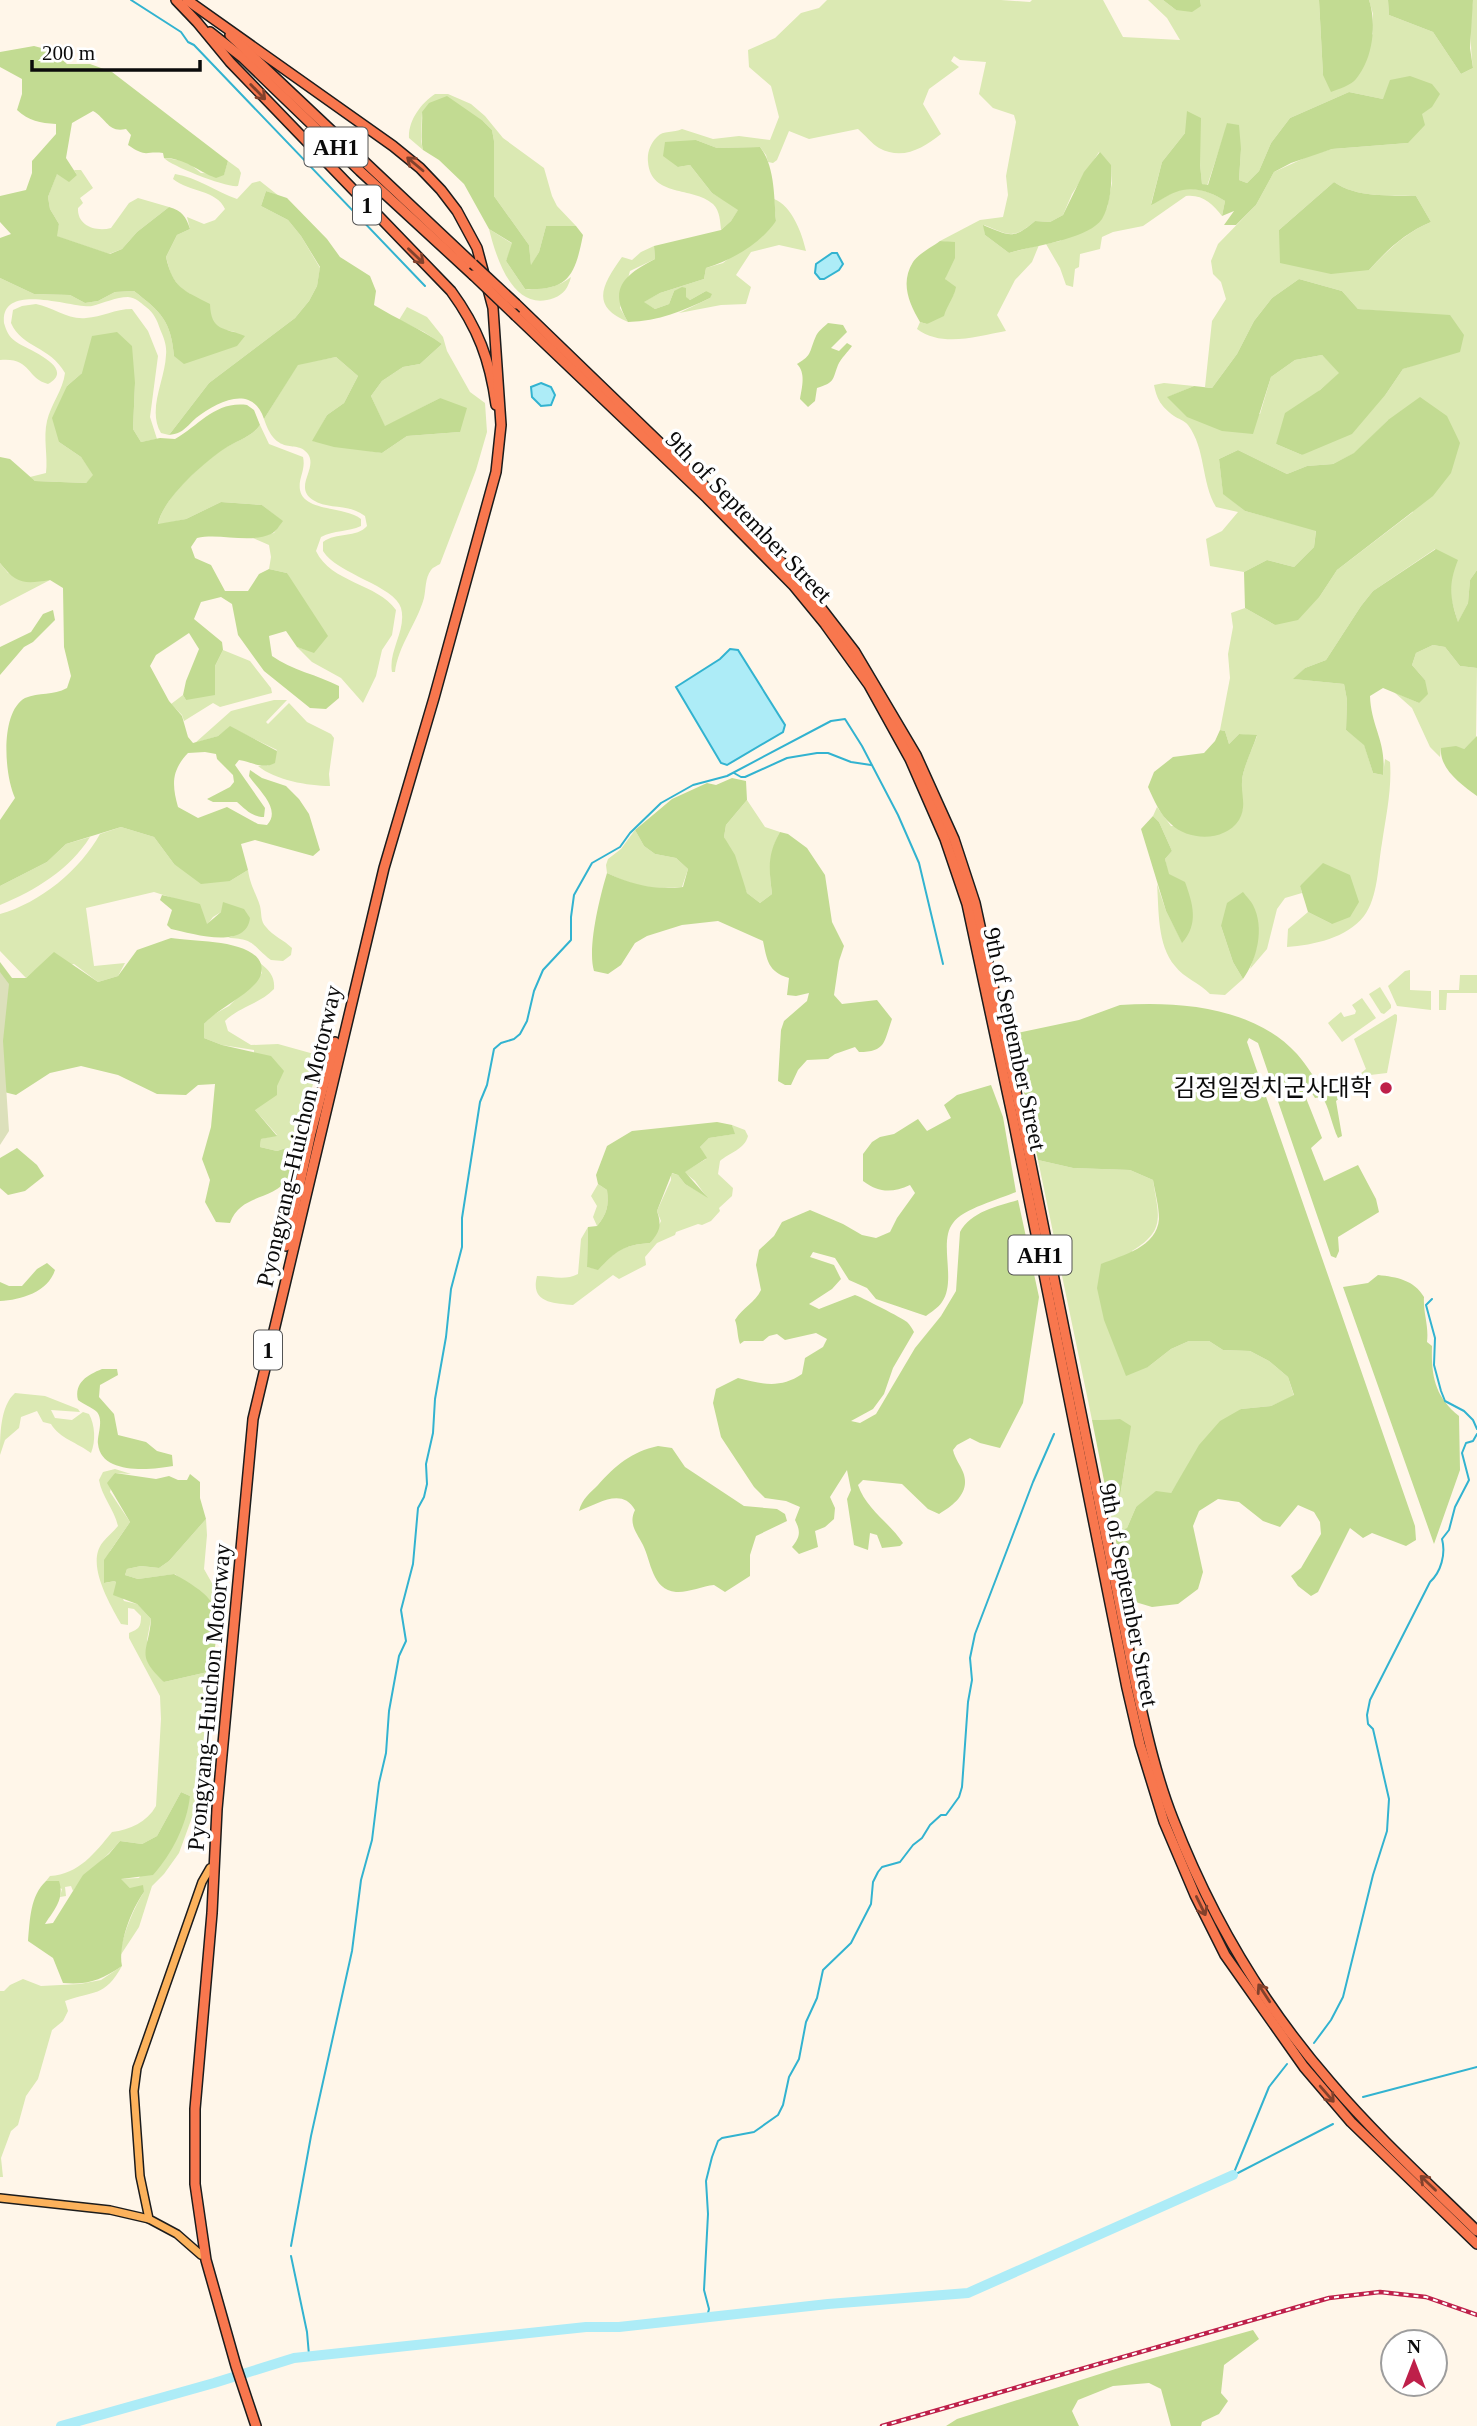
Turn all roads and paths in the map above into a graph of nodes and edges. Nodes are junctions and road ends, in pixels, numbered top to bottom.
1 (176, 0) edge
2 (187, 0) edge
3 (208, 15) junction
4 (197, 22) junction
5 (473, 270) junction
6 (210, 1868) junction
7 (0, 2198) edge
8 (149, 2219) junction
9 (1477, 2231) edge
10 (1477, 2244) edge
11 (201, 2255) junction
12 (234, 2366) junction
13 (255, 2426) edge

1 - 4 highway, Pyongyang–Huichon Motorway / 1
2 - 3 highway, Pyongyang–Huichon Motorway / 1
3 - 5 highway, 9th of September Street / AH1
12 -> 3 highway, Pyongyang–Huichon Motorway / 1
4 - 5 highway, 9th of September Street / AH1
4 -> 6 highway, Pyongyang–Huichon Motorway / 1
9 -> 5 highway, 9th of September Street / AH1, bridge
5 -> 10 highway, 9th of September Street / AH1, bridge
6 - 8 main road
6 - 11 highway, Pyongyang–Huichon Motorway / 1
7 - 8 main road
8 - 11 main road
11 - 12 highway, Pyongyang–Huichon Motorway / 1
12 - 13 highway, Pyongyang–Huichon Motorway / 1

